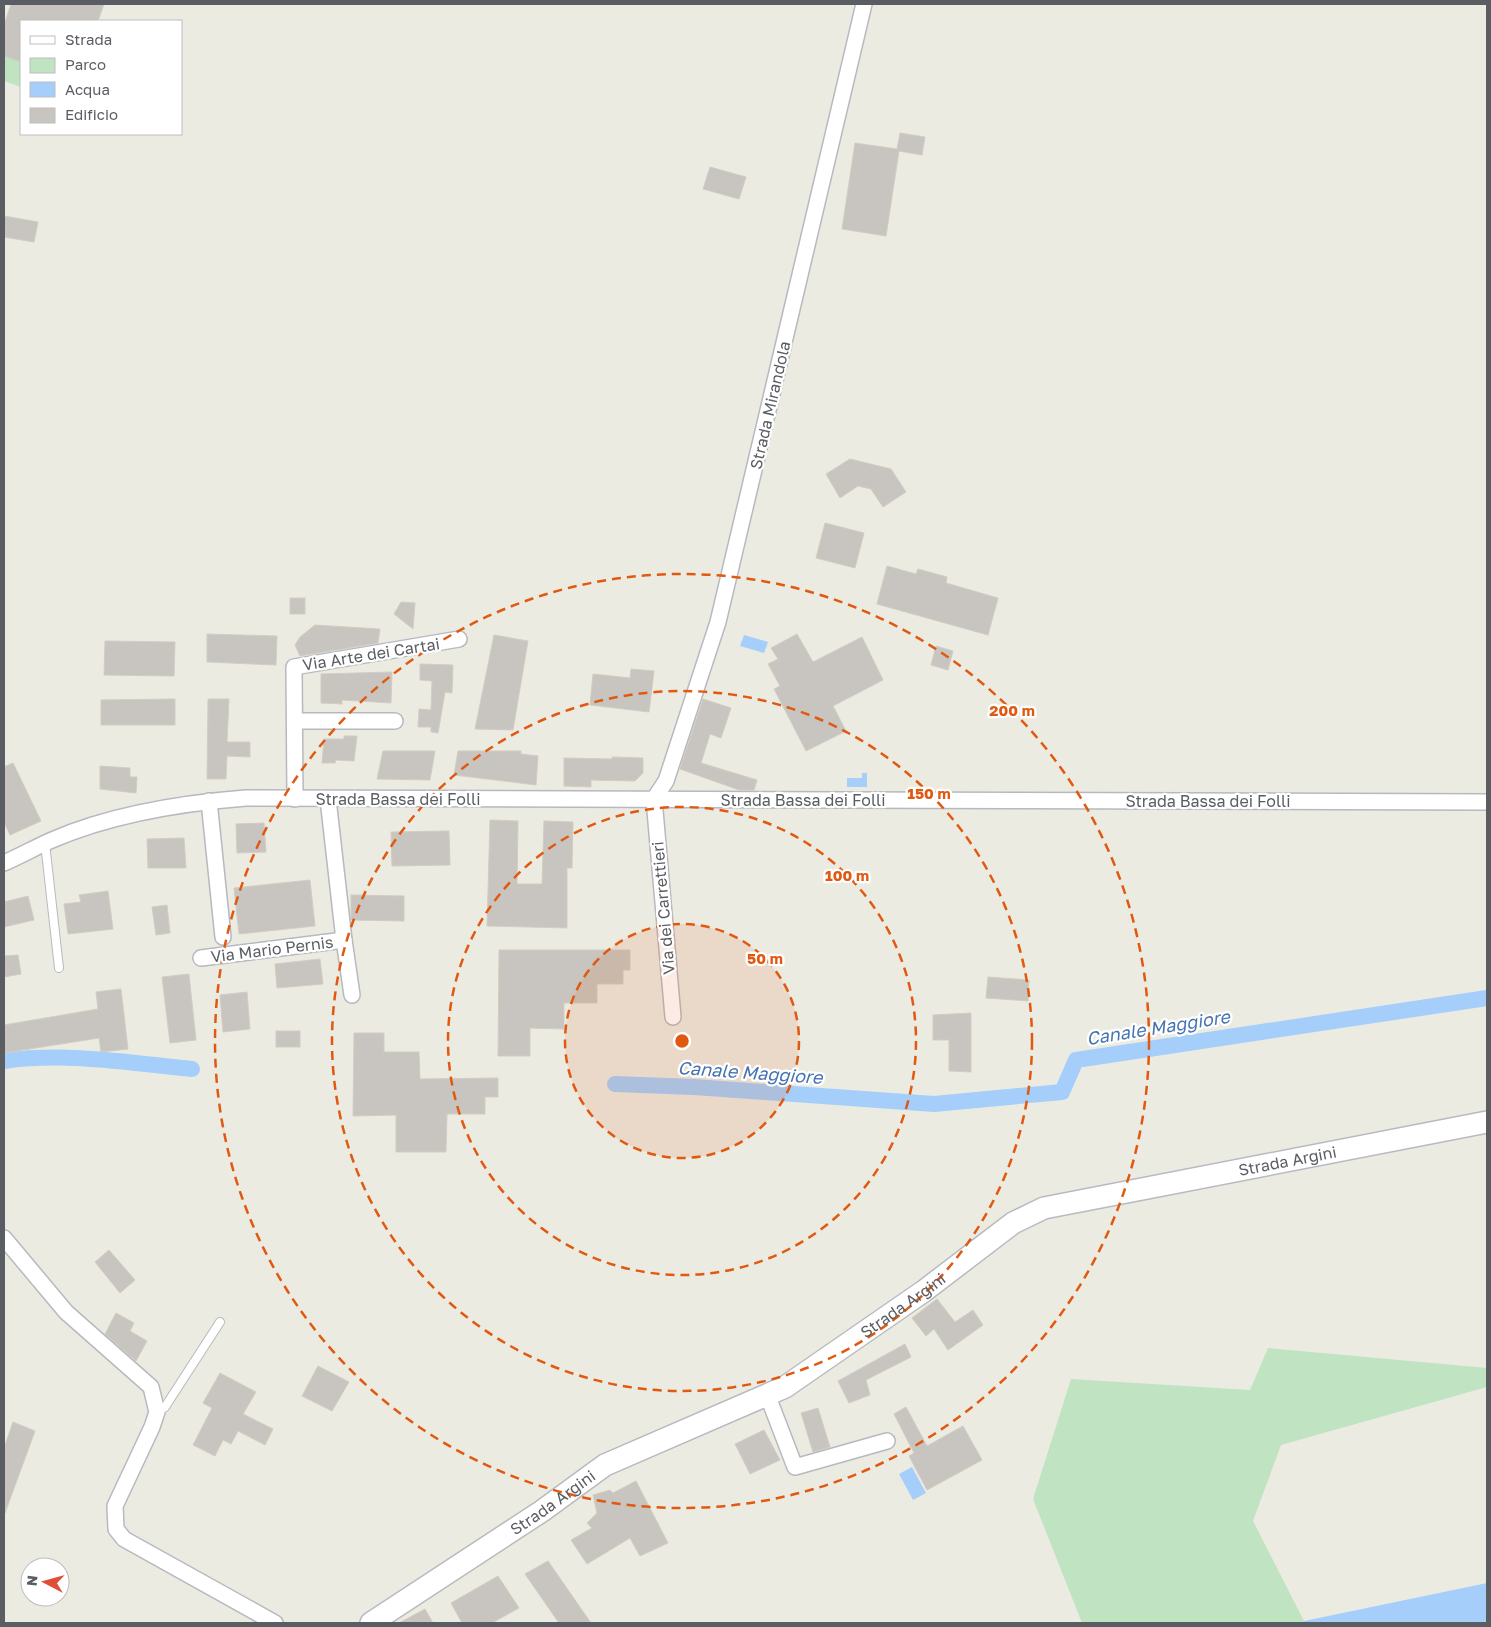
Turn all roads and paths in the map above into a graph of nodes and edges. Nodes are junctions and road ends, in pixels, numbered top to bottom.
1 (864, 4) edge
2 (459, 639) dead end
3 (294, 721) junction
4 (395, 721) dead end
5 (295, 799) junction
6 (328, 799) junction
7 (654, 799) junction
8 (209, 801) junction
9 (1487, 802) edge
10 (45, 844) junction
11 (4, 863) edge
12 (223, 937) dead end
13 (344, 940) junction
14 (202, 958) dead end
15 (59, 968) dead end
16 (352, 995) dead end
17 (673, 1017) dead end
18 (1487, 1122) edge
19 (4, 1239) edge
20 (220, 1322) dead end
21 (767, 1394) junction
22 (158, 1412) junction
23 (887, 1441) dead end
24 (275, 1623) edge
25 (371, 1623) edge

1 - 7 street, Strada Mirandola
2 - 3 street, Via Arte dei Cartai
3 - 4 street
3 - 5 street, Via Arte dei Cartai
5 - 6 street, Strada Bassa dei Folli
5 - 8 street, Strada Bassa dei Folli
6 - 7 street, Strada Bassa dei Folli
6 - 13 street, Via Mario Pernis
7 - 9 street, Strada Bassa dei Folli
7 - 17 street, Via dei Carrettieri
8 - 10 street, Strada Bassa dei Folli
8 - 12 street
10 - 11 street, Strada Bassa dei Folli
10 - 15 lane
13 - 14 street, Via Mario Pernis
13 - 16 street, Via Mario Pernis
18 - 21 main road, Strada Argini
19 - 22 street
20 - 22 lane
21 - 23 street
21 - 25 main road, Strada Argini
22 - 24 street

